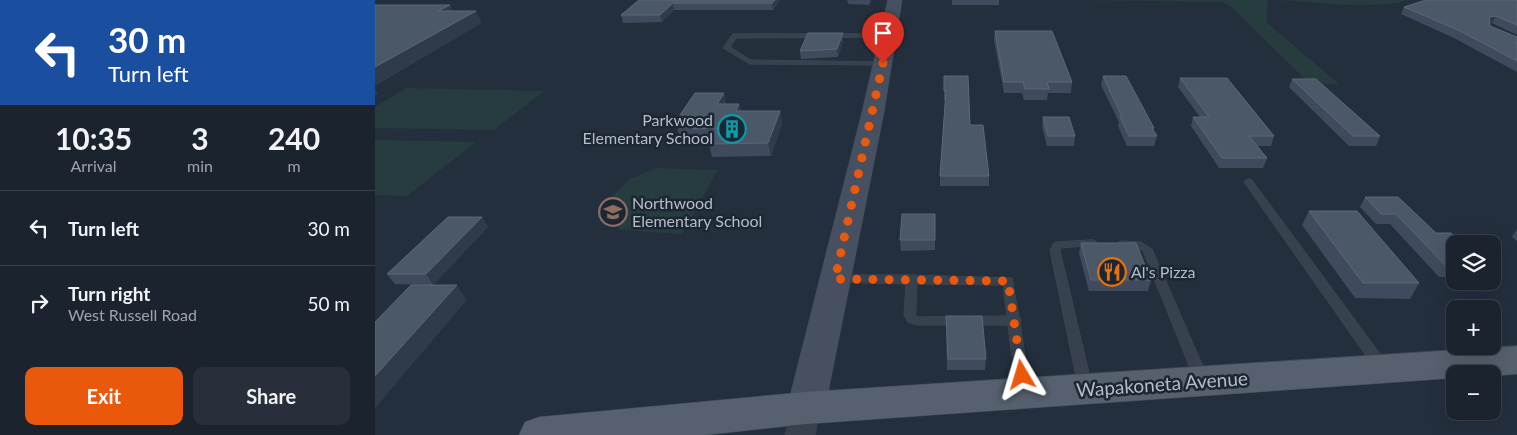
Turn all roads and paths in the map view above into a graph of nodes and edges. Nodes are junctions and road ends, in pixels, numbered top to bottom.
1 (895, 0) edge
2 (889, 36) junction
3 (883, 63) junction
4 (1249, 182) dead end
5 (835, 279) junction
6 (912, 279) junction
7 (1015, 320) junction
8 (1517, 360) edge
9 (1383, 369) junction
10 (1202, 381) junction
11 (1086, 389) junction
12 (1024, 394) junction
13 (803, 422) edge
14 (539, 435) edge

1 - 2 main road
2 - 3 main road
2 - 3 lane
3 - 5 main road
4 - 9 lane
5 - 6 lane
5 - 13 main road
6 - 7 lane
6 - 7 lane
7 - 12 lane
8 - 9 main road, Wapakoneta Avenue
9 - 10 main road, Wapakoneta Avenue
10 - 11 main road, Wapakoneta Avenue
10 - 11 lane
11 - 12 main road, Wapakoneta Avenue
12 - 13 main road, Wapakoneta Avenue
13 - 14 main road, Wapakoneta Avenue

